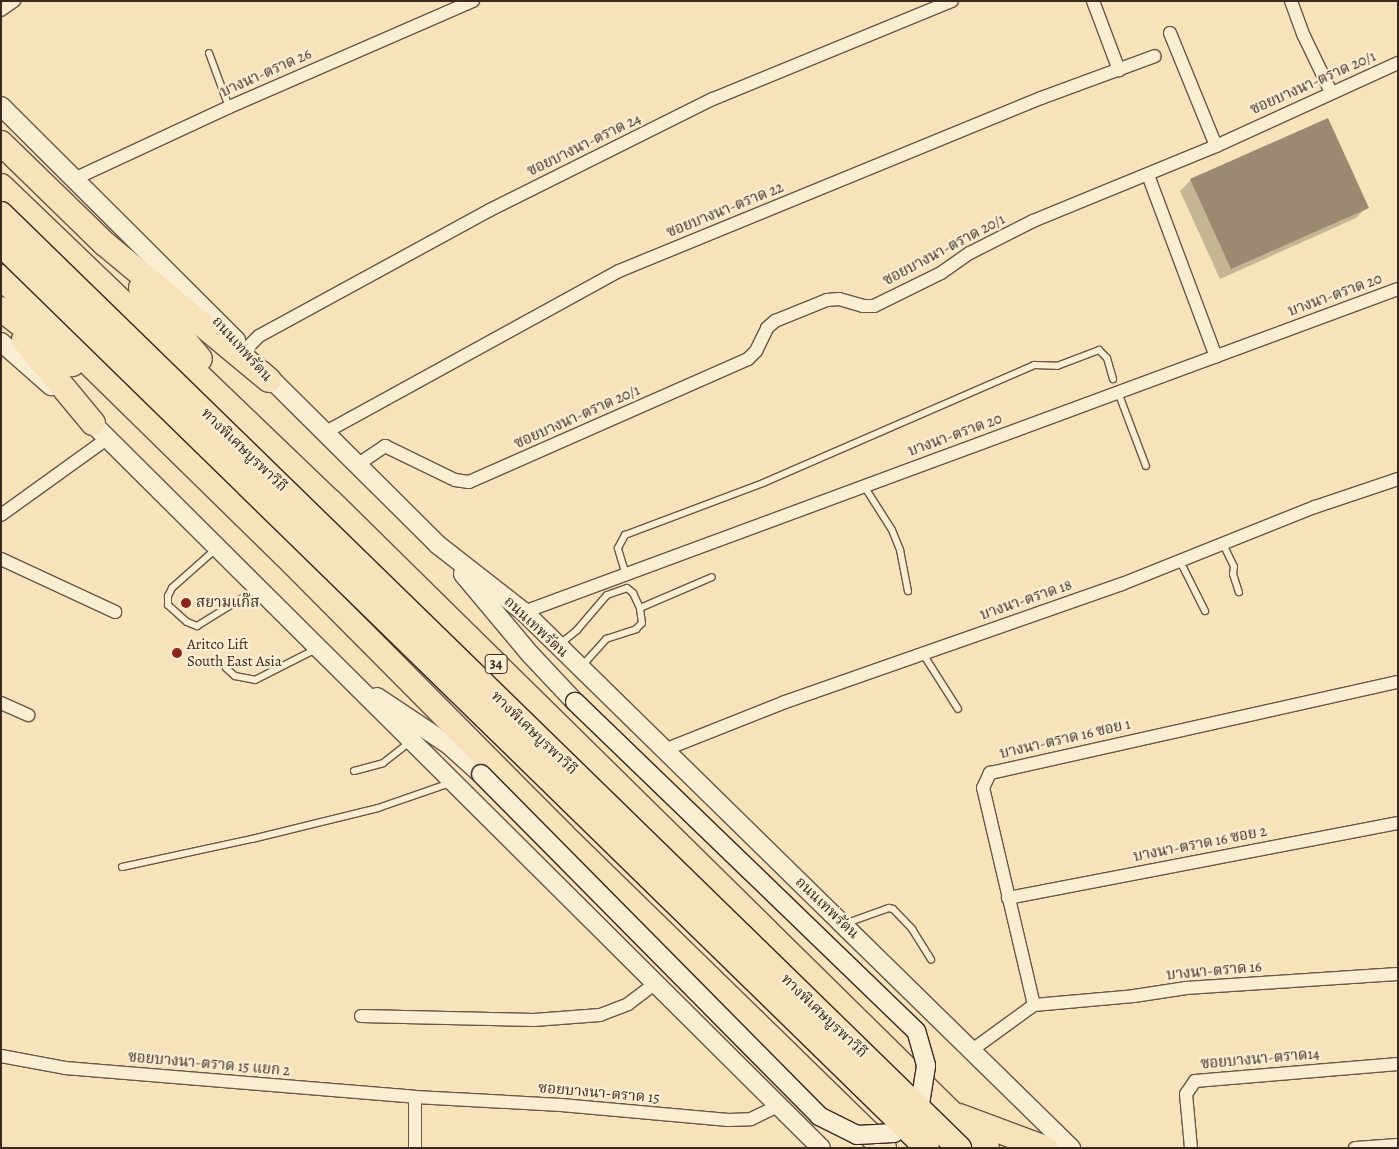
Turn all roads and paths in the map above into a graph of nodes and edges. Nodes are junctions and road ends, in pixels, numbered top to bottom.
1 (14, 1) edge
2 (473, 1) edge
3 (952, 1) edge
4 (1093, 1) edge
5 (1291, 1) edge
6 (1, 10) edge
7 (1170, 33) dead end
8 (210, 53) dead end
9 (1155, 56) dead end
10 (1398, 63) edge
11 (1119, 70) junction
12 (1332, 92) junction
13 (1, 106) edge
14 (229, 107) junction
15 (1, 143) edge
16 (1216, 146) junction
17 (1148, 175) junction
18 (74, 179) junction
19 (1, 186) edge
20 (1, 214) edge
21 (1, 244) edge
22 (105, 244) junction
23 (1, 276) edge
24 (1398, 289) edge
25 (1, 311) edge
26 (1, 342) edge
27 (246, 349) junction
28 (1216, 357) junction
29 (270, 380) junction
30 (1116, 386) junction
31 (100, 430) junction
32 (324, 433) junction
33 (162, 435) junction
34 (273, 447) junction
35 (357, 465) junction
36 (1146, 466) dead end
37 (1398, 479) edge
38 (864, 486) junction
39 (1, 515) edge
40 (1223, 544) junction
41 (438, 545) junction
42 (218, 547) junction
43 (1, 559) edge
44 (1180, 561) junction
45 (626, 575) junction
46 (712, 577) dead end
47 (258, 588) junction
48 (908, 591) dead end
49 (1239, 592) dead end
50 (640, 608) junction
51 (1205, 611) dead end
52 (115, 612) dead end
53 (524, 612) junction
54 (557, 646) junction
55 (318, 648) junction
56 (922, 654) junction
57 (226, 668) dead end
58 (580, 668) junction
59 (343, 673) junction
60 (1398, 682) edge
61 (1, 703) edge
62 (958, 709) dead end
63 (28, 715) dead end
64 (411, 741) junction
65 (664, 750) junction
66 (354, 771) dead end
67 (452, 782) junction
68 (1398, 823) edge
69 (122, 867) dead end
70 (1008, 898) junction
71 (843, 924) junction
72 (931, 960) dead end
73 (1398, 974) edge
74 (655, 984) junction
75 (1034, 1005) junction
76 (361, 1016) dead end
77 (972, 1050) junction
78 (1, 1056) edge
79 (1398, 1064) edge
80 (415, 1096) junction
81 (778, 1106) junction
82 (950, 1112) junction
83 (1398, 1144) edge
84 (415, 1148) edge
85 (822, 1148) edge
86 (884, 1148) edge
87 (927, 1148) edge
88 (960, 1148) edge
89 (987, 1148) edge
90 (1045, 1148) edge
91 (1071, 1148) edge
92 (1191, 1148) edge
93 (1355, 1148) edge

1 - 6 street
2 - 14 street, บางนา-ตราด 26
3 - 27 street, ซอยบางนา-ตราด 24
4 - 11 street
5 - 12 street
7 - 16 street
8 - 14 lane
9 - 11 street, ซอยบางนา-ตราด 22
10 - 12 street, ซอยบางนา-ตราด 20/1
11 - 32 street, ซอยบางนา-ตราด 22
12 - 16 street, ซอยบางนา-ตราด 20/1
13 - 18 main road, ถนนเทพรัตน
14 - 18 street, บางนา-ตราด 26
15 - 22 highway
16 - 17 street, ซอยบางนา-ตราด 20/1
17 - 28 street
17 - 35 street, ซอยบางนา-ตราด 20/1
18 - 27 main road, ถนนเทพรัตน
19 - 34 highway, 34
20 - 88 highway, ทางพิเศษบูรพาวิถี, bridge
21 - 87 highway, ทางพิเศษบูรพาวิถี, bridge
22 - 29 highway
22 - 34 highway
23 - 33 highway
24 - 28 street, บางนา-ตราด 20
25 - 31 highway
25 - 33 highway
26 - 31 main road
27 - 29 main road, ถนนเทพรัตน
28 - 30 street, บางนา-ตราด 20
29 - 32 main road, ถนนเทพรัตน
30 - 36 lane
30 - 38 street, บางนา-ตราด 20
30 - 45 lane
31 - 39 street
31 - 42 main road
32 - 35 main road, ถนนเทพรัตน
33 - 86 highway
34 - 82 highway, 34
35 - 41 main road, ถนนเทพรัตน
37 - 40 street, บางนา-ตราด 18
38 - 45 street, บางนา-ตราด 20
38 - 48 lane
40 - 44 street, บางนา-ตราด 18
40 - 49 lane
41 - 53 main road, ถนนเทพรัตน
41 - 59 main road, bridge
42 - 47 main road
42 - 47 lane
43 - 52 street
44 - 51 lane
44 - 56 street, บางนา-ตราด 18
45 - 53 street, บางนา-ตราด 20
46 - 50 lane
47 - 55 main road
50 - 54 lane
50 - 58 lane
53 - 54 main road, ถนนเทพรัตน
54 - 58 main road, ถนนเทพรัตน
55 - 57 lane
55 - 59 main road
56 - 62 lane
56 - 65 street, บางนา-ตราด 18
58 - 65 main road, ถนนเทพรัตน
59 - 64 main road
60 - 70 street, บางนา-ตราด 16 ซอย 1
61 - 63 street
64 - 66 lane
64 - 67 main road
65 - 71 main road, ถนนเทพรัตน
67 - 69 lane
67 - 74 main road
68 - 70 street, บางนา-ตราด 16 ซอย 2
70 - 75 street, บางนา-ตราด 16 ซอย 1
71 - 72 lane
71 - 77 main road, ถนนเทพรัตน
73 - 75 street, บางนา-ตราด 16
74 - 76 street
74 - 81 main road
75 - 77 street
77 - 91 main road, ถนนเทพรัตน
78 - 80 street, ซอยบางนา-ตราด 15 แยก 2
79 - 92 street, ซอยบางนา-ตราด14
80 - 81 street, ซอยบางนา-ตราด 15
80 - 84 street
81 - 85 main road
82 - 89 highway, 34
82 - 90 highway
83 - 93 street

